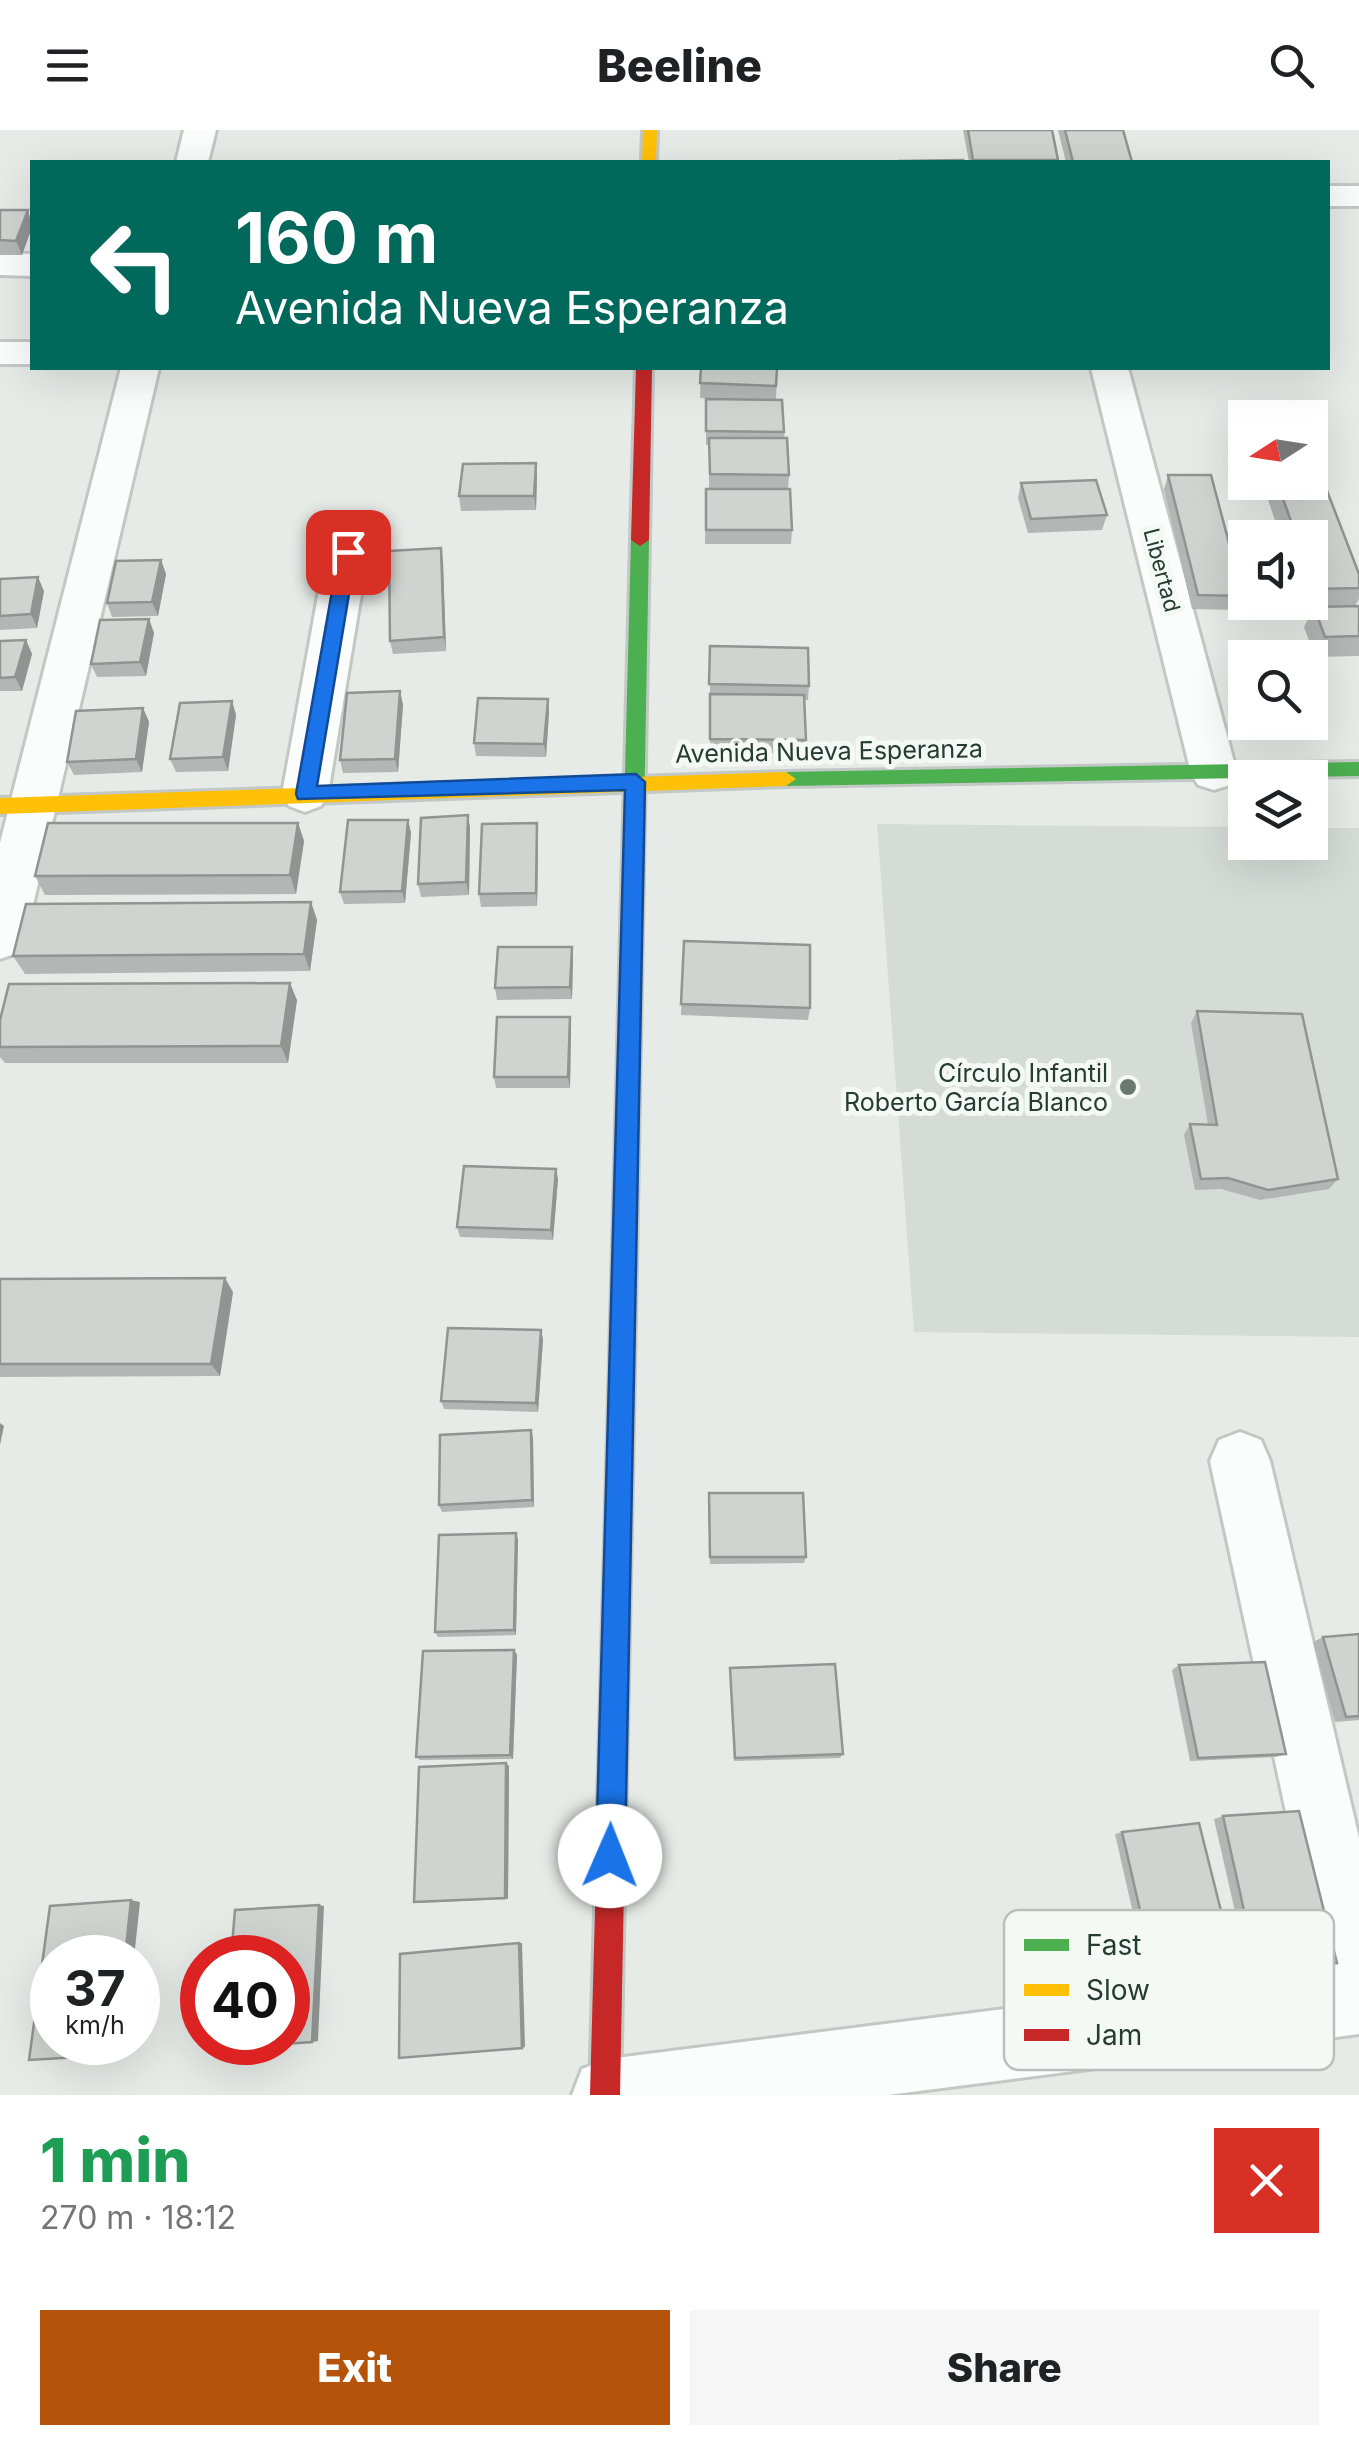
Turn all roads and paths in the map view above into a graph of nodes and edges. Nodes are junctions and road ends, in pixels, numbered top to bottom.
1 (200, 130) edge
2 (650, 130) edge
3 (192, 160) edge
4 (649, 160) edge
5 (1330, 196) edge
6 (1359, 196) edge
7 (0, 264) edge
8 (30, 265) edge
9 (0, 353) edge
10 (30, 353) edge
11 (139, 370) edge
12 (644, 370) edge
13 (1110, 370) edge
14 (348, 552) dead end
15 (1359, 769) edge
16 (1214, 773) junction
17 (636, 782) junction
18 (306, 794) junction
19 (17, 806) edge
20 (0, 939) edge
21 (1240, 1462) dead end
22 (1359, 1986) edge
23 (1359, 1999) edge
24 (1334, 2002) edge
25 (1004, 2044) edge
26 (606, 2095) edge

1 - 3 street
2 - 4 street
5 - 6 street
7 - 8 street
9 - 10 street
11 - 19 street
12 - 17 street
13 - 16 street, Libertad
14 - 18 street
15 - 16 street, Avenida Nueva Esperanza
16 - 17 street, Avenida Nueva Esperanza
17 - 18 street, Avenida Nueva Esperanza
17 - 26 street
18 - 19 street, Avenida Nueva Esperanza
19 - 20 street
21 - 22 street
23 - 24 street
25 - 26 street

